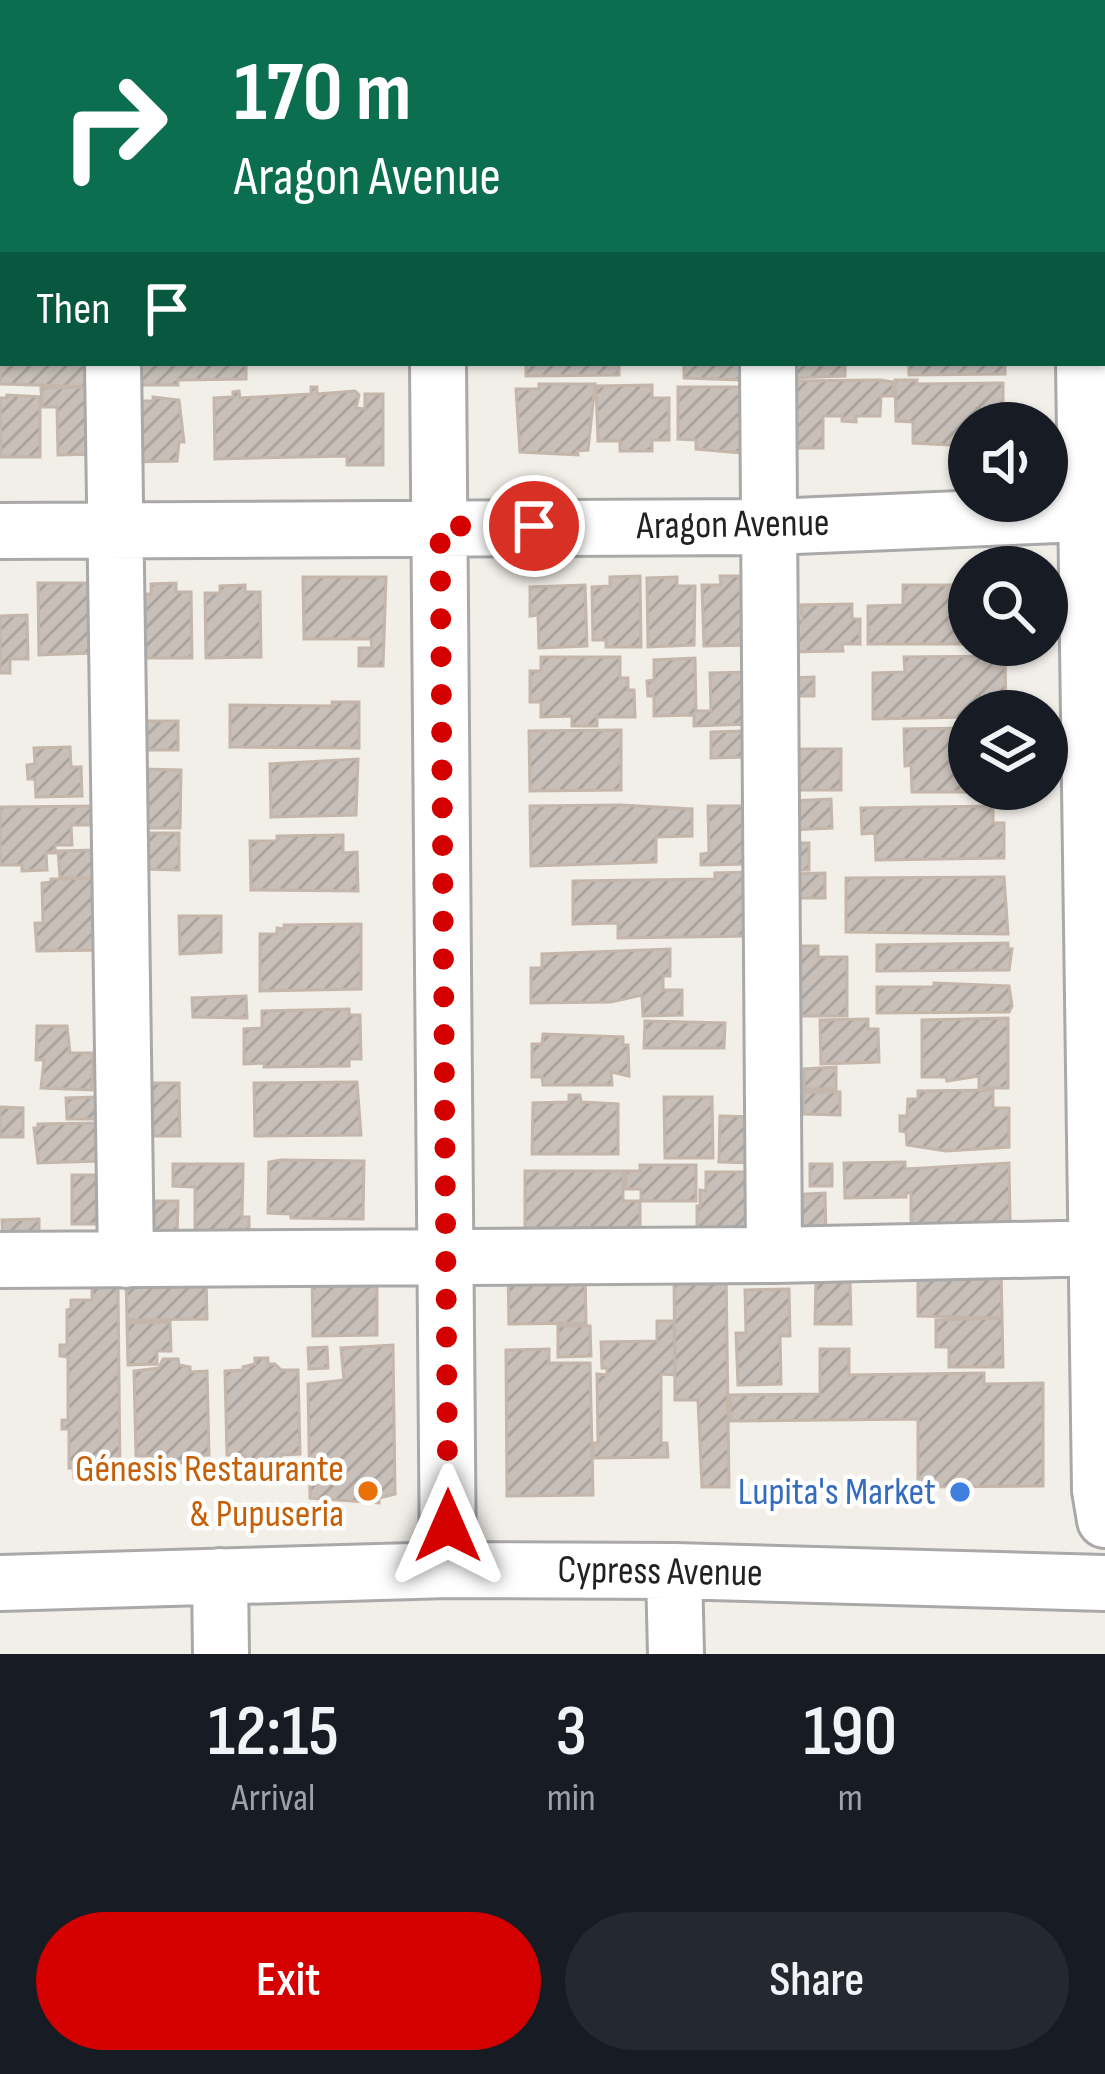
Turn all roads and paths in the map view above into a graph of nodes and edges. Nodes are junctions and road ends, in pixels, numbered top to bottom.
1 (113, 366) edge
2 (438, 366) edge
3 (768, 366) edge
4 (1084, 366) edge
5 (1095, 513) edge
6 (440, 526) junction
7 (771, 527) junction
8 (114, 529) junction
9 (0, 531) edge
10 (1100, 1248) edge
11 (774, 1255) junction
12 (447, 1256) junction
13 (0, 1260) edge
14 (126, 1260) junction
15 (1105, 1520) edge
16 (448, 1570) junction
17 (674, 1571) junction
18 (220, 1576) junction
19 (0, 1583) edge
20 (1105, 1583) edge
21 (221, 1654) edge
22 (676, 1654) edge

1 - 8 street
2 - 6 street
3 - 7 street
4 - 5 street
5 - 7 street, Aragon Avenue
5 - 10 street
6 - 7 street, Aragon Avenue
6 - 8 street, Aragon Avenue
6 - 12 street
7 - 11 street
8 - 9 street, Aragon Avenue
8 - 14 street
10 - 11 street
10 - 15 street
11 - 12 street
12 - 14 street
12 - 16 street
13 - 14 street
16 - 17 street, Cypress Avenue
16 - 18 street, Cypress Avenue
17 - 20 street, Cypress Avenue
17 - 22 street
18 - 19 street, Cypress Avenue
18 - 21 street

